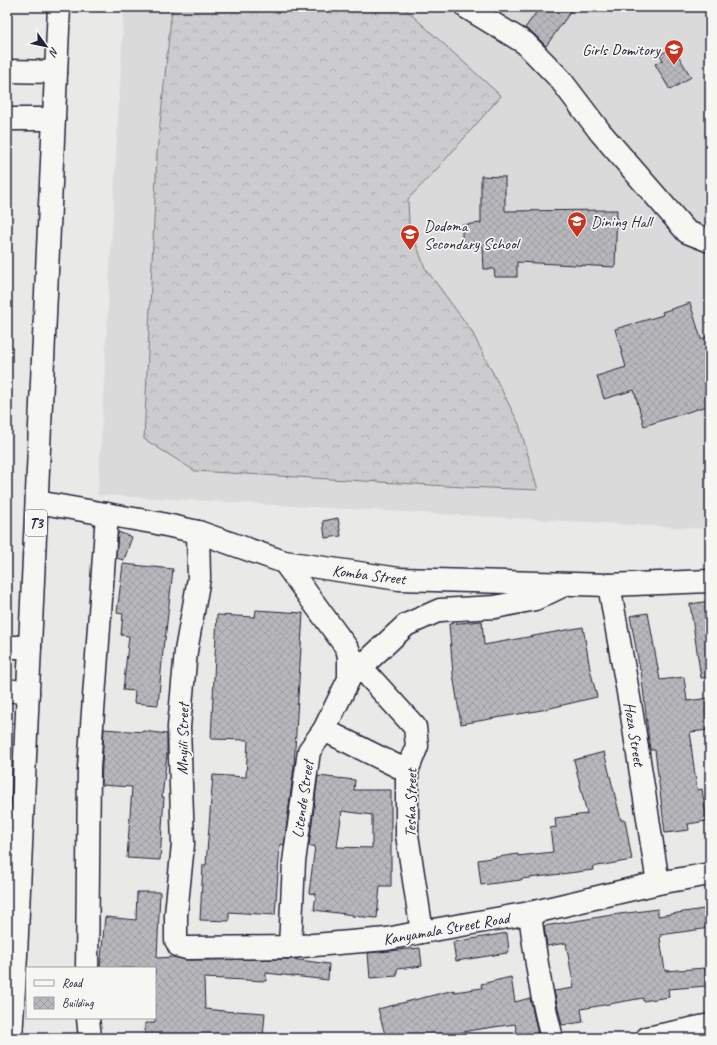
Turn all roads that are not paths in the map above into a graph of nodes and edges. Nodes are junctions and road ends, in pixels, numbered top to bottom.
1 (59, 7) edge
2 (466, 7) edge
3 (7, 71) edge
4 (56, 72) junction
5 (7, 119) edge
6 (54, 119) junction
7 (710, 241) edge
8 (37, 502) junction
9 (107, 514) junction
10 (198, 532) junction
11 (284, 562) junction
12 (710, 581) edge
13 (567, 584) junction
14 (609, 585) junction
15 (7, 647) edge
16 (30, 647) junction
17 (355, 660) junction
18 (18, 692) edge
19 (324, 730) junction
20 (407, 771) junction
21 (710, 874) edge
22 (658, 883) junction
23 (530, 913) junction
24 (422, 932) junction
25 (179, 946) joint
26 (290, 947) junction
27 (87, 967) edge
28 (88, 1019) edge
29 (710, 1026) edge
30 (12, 1038) edge
31 (90, 1038) edge
32 (552, 1038) edge
33 (647, 1038) edge

1 - 4 main road, T3
2 - 7 main road
3 - 4 main road
4 - 6 main road, T3
5 - 6 main road
6 - 8 main road, T3
8 - 9 main road, Komba Street
8 - 16 main road, T3
9 - 10 main road, Komba Street
9 - 27 main road
10 - 11 main road, Komba Street
10 - 25 main road, Mnyili Street
11 - 13 main road, Komba Street
11 - 17 main road, Litende Street
12 - 14 main road, Komba Street
13 - 14 main road, Komba Street
13 - 17 main road
14 - 22 main road, Hoza Street
15 - 16 main road
16 - 18 main road, T3
17 - 19 main road, Litende Street
17 - 20 main road, Tesha Street
18 - 30 main road, T3
19 - 20 main road
19 - 26 main road, Litende Street
20 - 24 main road, Tesha Street
21 - 22 main road, Kanyamala Street Road
22 - 23 main road, Kanyamala Street Road
23 - 24 main road, Kanyamala Street Road
23 - 32 main road
24 - 26 main road, Kanyamala Street Road
25 - 26 main road, Kanyamala Street Road
28 - 31 main road
29 - 33 main road

